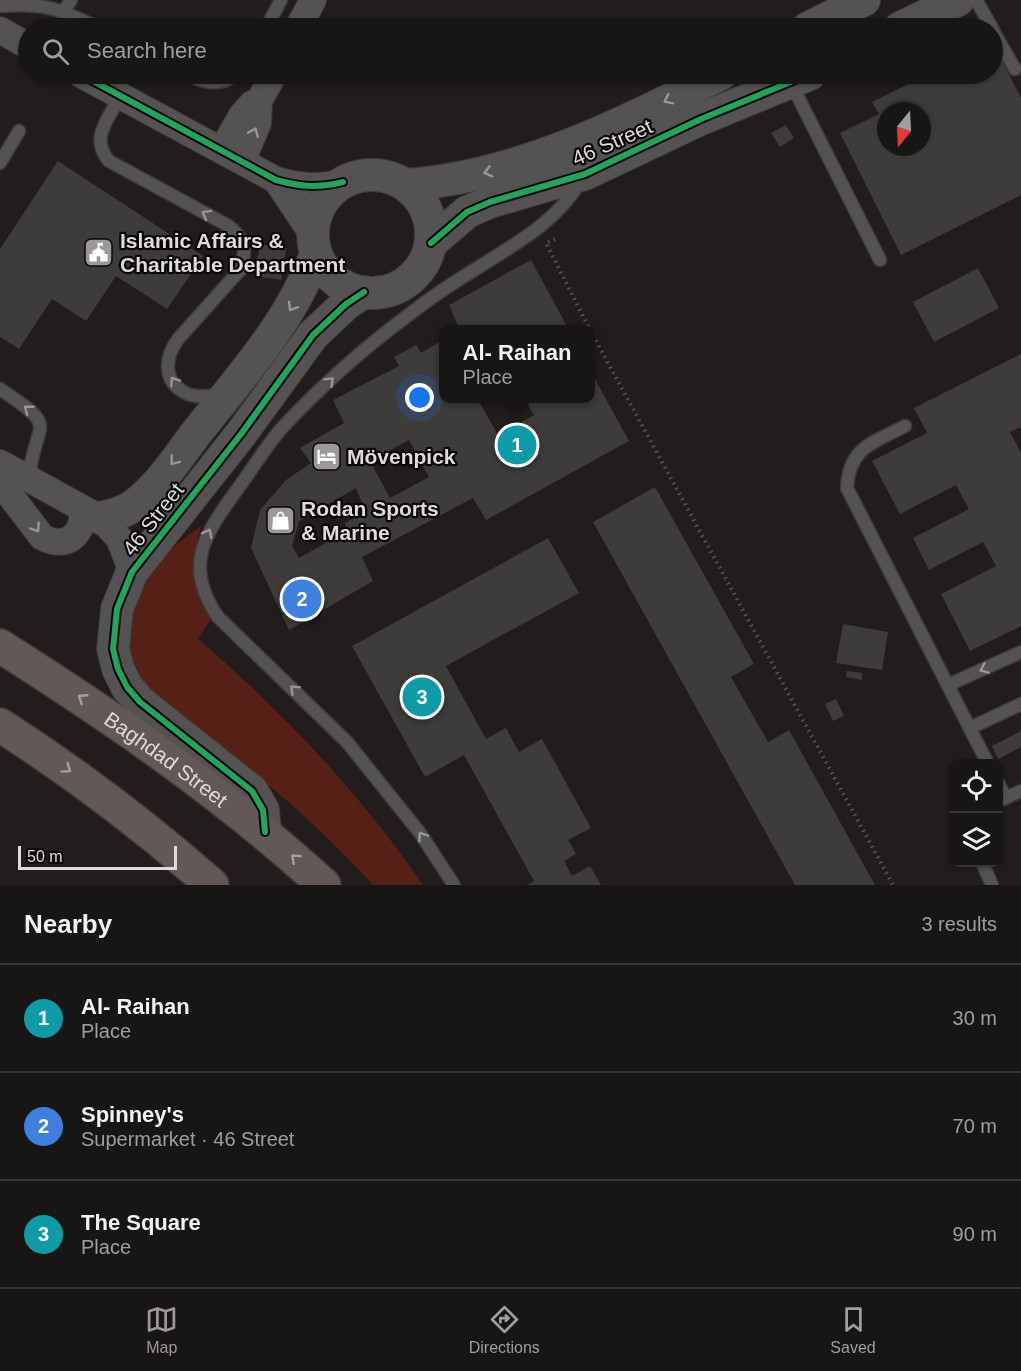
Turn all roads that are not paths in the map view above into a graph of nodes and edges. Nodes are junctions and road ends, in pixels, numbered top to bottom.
1 (281, 0) edge
2 (313, 0) edge
3 (864, 0) edge
4 (958, 0) edge
5 (976, 0) edge
6 (67, 5) edge
7 (0, 6) edge
8 (85, 18) edge
9 (271, 18) edge
10 (303, 18) edge
11 (828, 18) edge
12 (921, 18) edge
13 (986, 18) edge
14 (0, 30) edge
15 (18, 40) edge
16 (1003, 48) edge
17 (1015, 69) dead end
18 (99, 84) edge
19 (268, 84) edge
20 (700, 84) edge
21 (786, 84) edge
22 (804, 84) edge
23 (121, 96) junction
24 (19, 131) dead end
25 (232, 156) junction
26 (0, 163) edge
27 (585, 174) junction
28 (276, 180) junction
29 (343, 182) junction
30 (406, 185) junction
31 (430, 243) junction
32 (314, 244) junction
33 (880, 260) dead end
34 (364, 292) junction
35 (0, 389) edge
36 (226, 394) junction
37 (905, 426) dead end
38 (0, 463) edge
39 (28, 479) junction
40 (0, 482) edge
41 (91, 513) junction
42 (132, 572) junction
43 (0, 646) edge
44 (1021, 652) edge
45 (948, 685) junction
46 (1021, 704) edge
47 (0, 725) edge
48 (970, 728) junction
49 (986, 759) edge
50 (1021, 791) edge
51 (1003, 800) edge
52 (265, 832) junction
53 (984, 867) edge
54 (212, 885) edge
55 (324, 885) edge
56 (454, 885) edge
57 (992, 885) edge

1 - 9 lane
2 - 10 street
3 - 11 street
4 - 12 street
5 - 13 lane
6 - 7 lane
6 - 8 lane
14 - 15 street
16 - 17 lane
18 - 23 street
19 - 25 street
20 -> 30 street, 46 Street
21 - 27 street, 46 Street
22 - 33 lane
23 - 25 street
36 -> 23 lane
24 - 26 lane
25 - 28 street
27 - 31 street, 46 Street
56 -> 27 lane
28 - 29 street
28 - 32 street
29 - 30 street
29 - 32 street
30 - 31 street
31 - 34 street
32 - 34 street
32 -> 36 street, 46 Street
34 - 42 street, 46 Street
39 -> 35 lane
36 -> 41 street, 46 Street
37 - 45 lane
38 - 39 street
39 - 41 street
40 -> 41 street
41 - 42 street
42 - 52 street, 46 Street
52 -> 43 main road, Baghdad Street
44 -> 45 lane
45 - 48 lane
46 - 48 lane
47 -> 54 main road
48 - 49 lane
50 - 51 lane
55 -> 52 main road, Baghdad Street
53 - 57 lane

